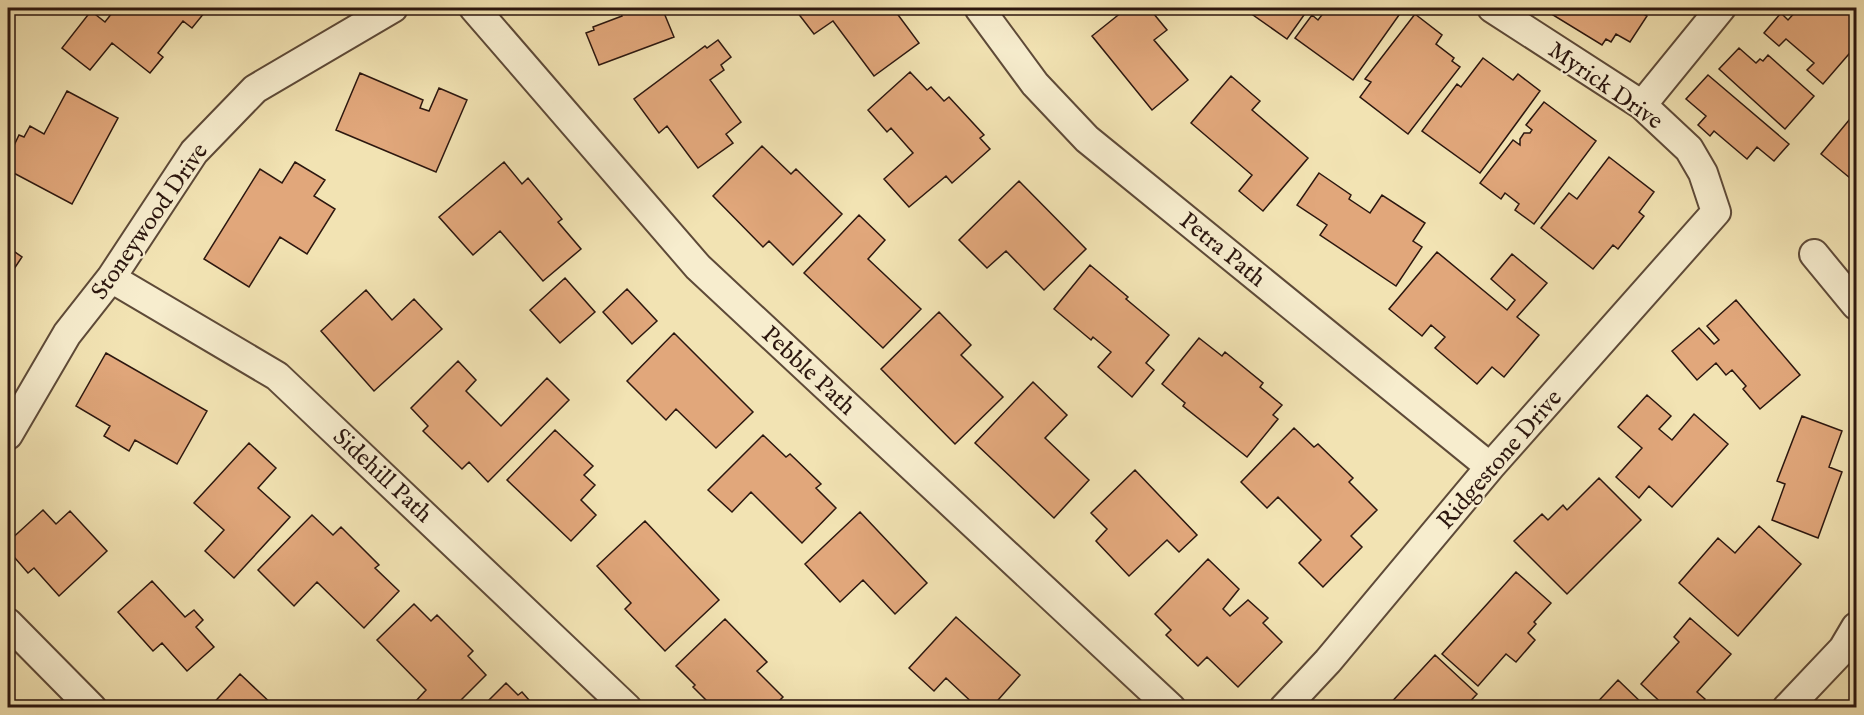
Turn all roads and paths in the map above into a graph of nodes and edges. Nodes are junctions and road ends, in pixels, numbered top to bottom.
1 (393, 8) edge
2 (474, 8) edge
3 (979, 8) edge
4 (1492, 8) edge
5 (1721, 8) edge
6 (1642, 105) junction
7 (1716, 212) joint
8 (1814, 254) dead end
9 (111, 278) junction
10 (1857, 305) edge
11 (8, 435) edge
12 (1490, 467) junction
13 (8, 623) edge
14 (1857, 627) edge
15 (92, 708) edge
16 (627, 708) edge
17 (1171, 708) edge
18 (1284, 708) edge
19 (1787, 708) edge

1 - 9 street, Stoneywood Drive
2 - 17 street, Pebble Path
3 - 12 street, Petra Path
4 - 6 street, Myrick Drive
5 - 6 street
6 - 7 street, Myrick Drive
7 - 12 street, Ridgestone Drive
8 - 10 street
9 - 11 street, Stoneywood Drive
9 - 16 street, Sidehill Path
12 - 18 street, Ridgestone Drive
13 - 15 street
14 - 19 street

